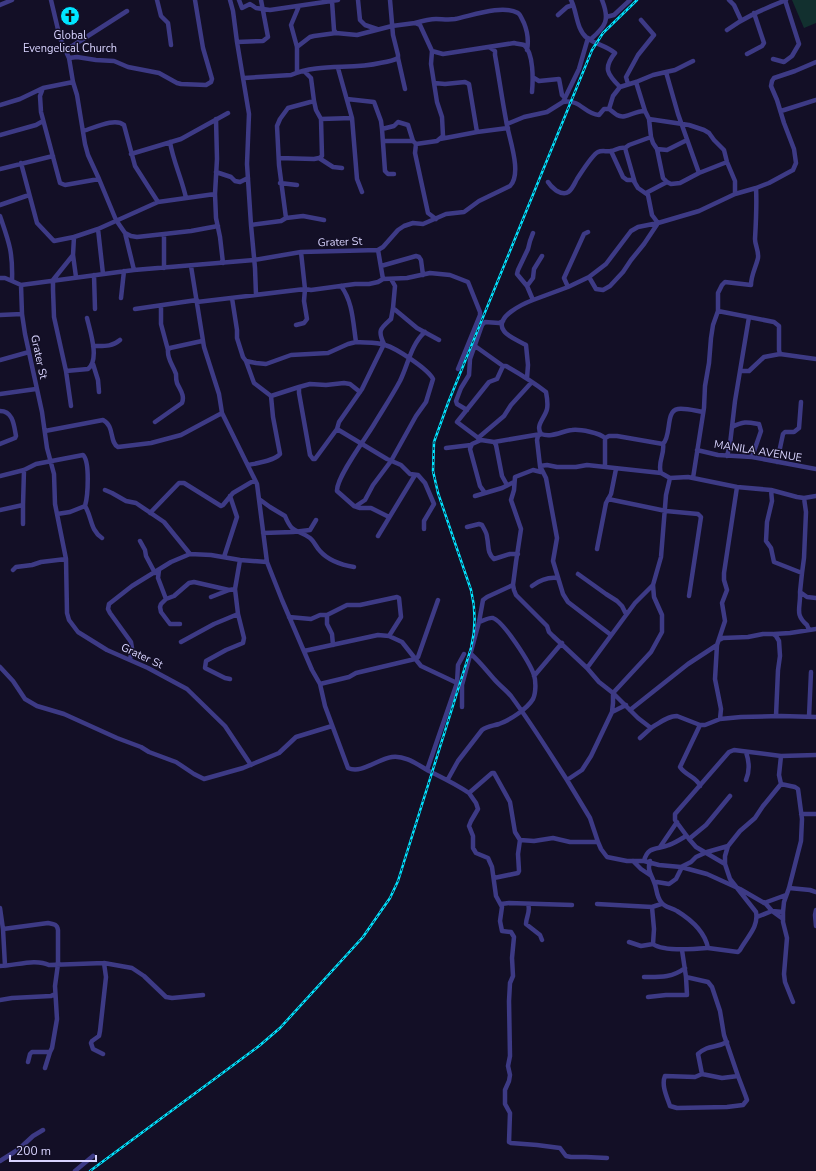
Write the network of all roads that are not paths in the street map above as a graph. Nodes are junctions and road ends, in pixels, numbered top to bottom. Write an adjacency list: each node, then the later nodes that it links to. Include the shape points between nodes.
1 (12, 0): 20 (street)
2 (51, 0): 40 (street, via 60,38)
3 (157, 0): 37 (street, via 162,16 168,23)
4 (195, 0): 44 (street, via 203,48 212,79 209,84 177,83 159,73 128,67 114,61)
5 (230, 0): 36 (street)
6 (239, 0): 18 (street, via 242,8)
7 (261, 0): 23 (street)
8 (338, 0): 17 (street)
9 (358, 0): 32 (street, via 360,20 365,25)
10 (390, 0): 31 (street)
11 (602, 0): 27 (street)
12 (630, 0): 27 (street, via 614,14)
13 (729, 0): 29 (street)
14 (786, 0): 25 (street); 46 (street, via 799,44 792,56 784,62)
15 (294, 1): 21 (street)
16 (325, 1): 17 (street); 22 (street)
17 (332, 1): 34 (street)
18 (250, 2): 23 (street, via 256,8)
19 (572, 2): 26 (street); 35 (street, via 582,30)
20 (0, 5)
21 (292, 6): 22 (street); 23 (street, via 270,10)
22 (299, 6): 39 (street, via 291,25)
23 (262, 8): 36 (street, via 268,37 263,41)
24 (127, 11): 40 (street)
25 (754, 13): 29 (street); 43 (street, via 764,42)
26 (558, 15)
27 (606, 17): 35 (street, via 604,27)
28 (641, 20): 58 (street, via 654,35 626,76)
29 (741, 20): 33 (street)
30 (415, 23): 31 (street); 41 (street, via 435,18 451,20 487,11 512,11 521,16 528,32); 42 (street, via 420,25)
31 (392, 26): 32 (street); 45 (street)
32 (377, 29): 34 (street, via 357,35)
33 (727, 30)
34 (336, 33): 39 (street, via 310,37)
35 (589, 38): 59 (street, via 615,53 607,63 612,79); 64 (street, via 579,69)
36 (237, 42): 53 (street)
37 (171, 45)
38 (489, 47): 41 (street, via 514,43 523,45); 42 (street, via 443,54); 78 (street, via 494,51)
39 (297, 48): 51 (street)
40 (66, 50): 44 (street)
41 (527, 50): 54 (street)
42 (432, 51): 57 (street)
43 (748, 54)
44 (68, 58): 55 (street)
45 (398, 58): 49 (street, via 377,64); 61 (street)
46 (773, 59)
47 (693, 61): 52 (street)
48 (816, 62): 70 (street, via 774,78 771,86)
49 (338, 68): 50 (street, via 326,67); 63 (street)
50 (304, 71): 51 (street); 66 (street, via 310,78)
51 (297, 72): 53 (street, via 291,75)
52 (666, 72): 56 (street); 77 (street)
53 (244, 78): 103 (street, via 250,114)
54 (534, 78): 62 (street); 64 (street, via 539,81 559,79)
55 (73, 82): 60 (street); 80 (street)
56 (636, 82): 58 (street); 69 (street)
57 (434, 83): 81 (street, via 469,84); 84 (street, via 442,117 443,136)
58 (628, 84): 59 (street)
59 (620, 87): 68 (street, via 613,96)
60 (43, 88): 67 (street); 76 (street, via 40,96)
61 (405, 90)
62 (532, 92)
63 (347, 99): 72 (street); 79 (street, via 374,102)
64 (564, 100): 68 (street, via 580,104 597,115); 78 (street, via 547,112 524,117)
65 (816, 100): 70 (street)
66 (314, 101): 74 (street); 94 (street, via 285,110 277,126)
67 (0, 105)
68 (609, 109): 69 (street, via 618,116)
69 (645, 111): 75 (street)
70 (781, 111): 110 (street, via 794,149 795,167)
71 (228, 113): 73 (street)
72 (352, 118): 74 (street); 111 (street, via 357,179)
73 (216, 119): 87 (street, via 181,139); 100 (street)
74 (321, 119): 95 (street, via 322,153)
75 (649, 119): 77 (street); 83 (street)
76 (43, 121): 82 (street); 93 (street)
77 (682, 124): 85 (street); 96 (street, via 709,133 724,150)
78 (507, 126): 81 (street); 121 (street, Grater St, via 514,158 514,183 464,212 446,214)
79 (382, 129): 86 (street); 88 (street, via 394,126 398,122 405,124 410,128)
80 (83, 131): 92 (street, via 113,122 121,123 124,125); 104 (street, via 88,155)
81 (478, 132): 84 (street)
82 (0, 135)
83 (651, 137): 89 (street); 90 (street)
84 (440, 139): 88 (street)
85 (687, 140): 90 (street, via 667,150); 101 (street)
86 (383, 141): 88 (street); 102 (street, via 385,171)
87 (170, 142): 92 (street); 116 (street)
88 (415, 142): 121 (street, via 428,213)
89 (625, 148): 91 (street); 108 (street)
90 (657, 149): 106 (street, via 663,178)
91 (611, 151): 105 (street, via 598,152 592,157 568,193 560,193 551,188); 108 (street, via 623,177)
92 (131, 154): 117 (street, via 134,166)
93 (53, 156): 97 (street); 104 (street, via 60,183 63,185)
94 (279, 158): 95 (street); 107 (street)
95 (319, 158): 98 (street, via 332,167)
96 (727, 162): 101 (street); 114 (street, via 735,181)
97 (21, 163): 99 (street); 115 (street)
98 (342, 168)
99 (0, 169)
100 (216, 172): 103 (street, via 231,177 235,182); 113 (street)
101 (699, 173): 106 (street, via 680,183)
102 (394, 174)
103 (248, 178): 125 (street)
104 (99, 179): 122 (street)
105 (548, 182)
106 (667, 182): 112 (street)
107 (280, 183): 109 (street); 120 (street)
108 (635, 183): 112 (street)
109 (297, 185)
110 (756, 188): 114 (street); 168 (street, via 755,239 758,253 751,285 725,282 718,293)
111 (362, 192)
112 (646, 193): 124 (street, via 653,218)
113 (215, 194): 116 (street); 126 (street)
114 (735, 194): 124 (street, via 699,211)
115 (29, 195): 118 (street); 132 (street, via 37,223 54,241)
116 (186, 198): 117 (street)
117 (158, 202): 122 (street)
118 (0, 205)
119 (0, 216): 153 (street, via 11,248)
120 (286, 218): 123 (street, via 303,216); 125 (street)
121 (436, 219): 133 (street, Grater St, via 423,224 413,223 404,226)
122 (116, 220): 127 (street); 129 (street)
123 (324, 220)
124 (658, 223): 148 (street, via 631,231 606,264); 148 (street, via 610,286 603,290 596,289)
125 (251, 225): 137 (street)
126 (218, 226): 131 (street); 138 (street)
127 (98, 229): 132 (street); 144 (street)
128 (588, 232): 157 (street, via 584,234 564,278)
129 (125, 233): 131 (street, via 137,237); 142 (street)
130 (533, 233): 156 (street, via 518,270)
131 (164, 234): 141 (street)
132 (74, 237): 135 (street)
133 (378, 250): 134 (street, Grater St); 140 (street)
134 (301, 252): 137 (street, Grater St); 158 (street)
135 (73, 255): 147 (street); 152 (street)
136 (542, 256): 156 (street)
137 (254, 260): 138 (street, Grater St); 159 (street)
138 (223, 263): 139 (street, Grater St)
139 (191, 266): 141 (street, Grater St); 163 (street)
140 (381, 266): 146 (street, via 416,256 421,260); 150 (street)
141 (164, 268): 142 (street, Grater St)
142 (134, 270): 143 (street, Grater St)
143 (124, 271): 144 (street, Grater St); 160 (street)
144 (103, 274): 145 (street, Grater St)
145 (94, 275): 147 (street, Grater St); 166 (street)
146 (423, 275): 151 (street); 192 (street, via 450,275 468,282 480,312)
147 (76, 277): 152 (street, Grater St)
148 (589, 277): 157 (street)
149 (0, 278): 153 (street)
150 (383, 279): 151 (street); 155 (street, via 378,282)
151 (391, 279): 165 (street, via 395,286)
152 (54, 280): 154 (street, Grater St); 193 (street, via 54,317)
153 (12, 281): 154 (street)
154 (21, 285): 169 (street, Grater St)
155 (341, 286): 158 (street); 179 (street, via 350,302)
156 (527, 286): 162 (street)
157 (568, 287): 162 (street)
158 (305, 289): 159 (street); 174 (street, via 307,319 304,323)
159 (256, 295): 161 (street)
160 (121, 298)
161 (232, 298): 163 (street); 189 (street, via 238,344)
162 (534, 300): 173 (street, via 508,312)
163 (197, 301): 164 (street); 178 (street)
164 (161, 306): 167 (street); 183 (street, via 161,324)
165 (393, 308): 175 (street); 180 (street, via 391,319 383,325 380,332)
166 (95, 309)
167 (135, 309)
168 (718, 311): 171 (street); 207 (street, via 711,338)
169 (22, 314): 170 (street); 184 (street, Grater St)
170 (0, 315)
171 (749, 317): 185 (street, via 774,322 779,326); 194 (street)
172 (87, 318): 181 (street)
173 (503, 321): 182 (street, via 485,322); 195 (street, via 504,331 526,345)
174 (296, 325)
175 (425, 332): 177 (street); 186 (street, via 416,343)
176 (120, 340): 181 (street, via 109,346)
177 (439, 340)
178 (202, 341): 183 (street); 208 (street, via 219,394)
179 (356, 342): 180 (street); 189 (street, via 328,353 291,355 266,364)
180 (384, 344): 186 (street); 200 (street)
181 (93, 346): 190 (street)
182 (475, 346): 191 (street); 205 (street, via 470,359 469,375 456,400 457,404)
183 (168, 350): 209 (street, via 183,402)
184 (29, 352): 188 (street); 198 (street, Grater St)
185 (780, 354): 187 (street); 194 (street, via 764,357 749,371)
186 (410, 359): 218 (street); 226 (street, via 432,376 433,383 426,402)
187 (816, 359)
188 (0, 360)
189 (246, 361): 202 (street, via 254,383)
190 (93, 364): 193 (street, via 88,369); 199 (street)
191 (503, 366): 195 (street); 205 (street, via 497,379 489,382)
192 (458, 369)
193 (66, 371): 204 (street)
194 (740, 371): 210 (street)
195 (527, 378): 196 (street)
196 (531, 383): 213 (street, via 546,392 547,409 540,424); 215 (street, via 504,416)
197 (299, 387): 200 (street, via 310,384 344,383 350,384); 202 (street); 211 (street, via 310,455 313,459)
198 (36, 389): 201 (street); 212 (street, Grater St)
199 (99, 392)
200 (360, 392): 211 (street)
201 (0, 394)
202 (271, 396): 228 (street, via 280,454 266,461)
203 (801, 402): 227 (street, via 799,428 783,434)
204 (71, 406)
205 (467, 410): 215 (street, via 458,420 458,424)
206 (0, 411): 217 (street, via 10,415 16,436)
207 (704, 412): 219 (street, via 680,409 674,411); 222 (street)
208 (222, 413): 212 (street, via 181,435 151,443 118,447 115,445 109,425 102,420); 228 (street)
209 (155, 422)
210 (732, 428): 223 (street); 224 (street, via 741,422 759,424 761,431)
211 (337, 429): 218 (street)
212 (45, 431): 225 (street, Grater St)
213 (541, 434): 214 (street, via 578,430 599,434); 216 (street); 229 (street, via 536,440)
214 (605, 438): 219 (street, via 617,436); 230 (street)
215 (479, 439): 216 (street); 220 (street)
216 (494, 442): 241 (street, via 502,476)
217 (0, 444)
218 (363, 444): 226 (street); 254 (street, via 336,486 337,491)
219 (663, 444): 234 (street)
220 (471, 445): 221 (street); 245 (street, via 480,486)
221 (446, 448)
222 (697, 450): 223 (street, MANILA AVENUE); 238 (street)
223 (727, 456): 224 (street, MANILA AVENUE)
224 (752, 457): 227 (street, MANILA AVENUE)
225 (51, 461): 233 (street); 253 (street, via 85,456); 258 (street, Grater St)
226 (391, 461): 235 (street); 254 (street, via 365,500)
227 (777, 462): 232 (street, MANILA AVENUE)
228 (248, 465): 239 (street)
229 (540, 466): 230 (street); 240 (street, via 541,472 531,470 515,477); 281 (street, via 546,478 556,538 553,561)
230 (605, 466): 231 (street)
231 (616, 469): 234 (street); 251 (street)
232 (816, 469)
233 (24, 470): 236 (street); 252 (street)
234 (661, 473): 237 (street)
235 (414, 475): 259 (street); 263 (street, via 418,475 425,483 434,501 434,506 424,521)
236 (0, 476)
237 (670, 478): 238 (street); 256 (street)
238 (693, 478): 242 (street)
239 (255, 480): 246 (street); 250 (street)
240 (514, 482): 241 (street); 271 (street, via 511,500 522,529)
241 (507, 485): 245 (street)
242 (736, 487): 244 (street); 304 (street, via 724,572 727,590 722,603 725,621)
243 (105, 490): 257 (street, via 126,501 136,503)
244 (771, 490): 249 (street); 279 (street, via 767,543 775,563)
245 (485, 493): 247 (street)
246 (230, 496): 257 (street, via 223,505 218,505 182,482); 272 (street, via 237,517)
247 (475, 496)
248 (816, 496): 249 (street)
249 (804, 498): 279 (street, via 806,512)
250 (259, 499): 264 (street); 265 (street, via 286,516)
251 (608, 499): 256 (street); 269 (street)
252 (23, 505): 255 (street); 261 (street)
253 (85, 506): 258 (street); 267 (street, via 95,533)
254 (356, 506): 259 (street, via 371,508)
255 (0, 510)
256 (666, 511): 283 (street, via 661,557); 288 (street, via 682,511 701,517)
257 (150, 513): 270 (street, via 164,522)
258 (57, 514): 273 (street, Grater St)
259 (389, 518): 266 (street)
260 (316, 520): 265 (street, via 310,530)
261 (23, 524)
262 (467, 527): 271 (street, via 482,525 492,558)
263 (424, 529)
264 (263, 532): 265 (street); 275 (street)
265 (296, 532): 276 (street, via 311,539 326,556 338,563)
266 (378, 536)
267 (102, 538)
268 (140, 541): 278 (street)
269 (597, 549)
270 (190, 554): 272 (street); 278 (street, via 178,558)
271 (518, 554): 282 (street)
272 (224, 557): 274 (street)
273 (66, 559): 277 (street, via 20,566); 313 (street, Grater St, via 69,620 78,632 107,650)
274 (240, 560): 275 (street); 286 (street)
275 (267, 562): 295 (street)
276 (354, 567)
277 (14, 570)
278 (157, 572): 291 (street); 313 (street, via 132,586 109,604 110,613 131,642)
279 (802, 573): 287 (street)
280 (578, 574): 294 (street, via 617,601)
281 (557, 578): 284 (street, via 550,577); 302 (street, via 568,602)
282 (513, 585): 297 (street, via 483,600); 306 (street, via 516,596)
283 (653, 585): 294 (street); 321 (street, via 654,597 662,615 662,632 651,652)
284 (532, 586)
285 (229, 590): 286 (street); 289 (street); 291 (street, via 194,582)
286 (235, 590): 293 (street)
287 (800, 592): 290 (street, via 807,597); 300 (street, via 799,616 808,625)
288 (689, 596)
289 (211, 598)
290 (816, 598)
291 (166, 599): 298 (street, via 161,604 161,612 170,624)
292 (438, 600): 312 (street, via 418,657)
293 (238, 614): 305 (street); 318 (street, via 243,643 206,661 205,664 206,669)
294 (626, 614): 302 (street)
295 (289, 616): 296 (street, via 310,619 320,615); 309 (street)
296 (327, 616): 303 (street, via 347,605 360,605 397,597 401,617); 307 (street)
297 (479, 622): 311 (street); 317 (street, via 496,619 510,634)
298 (180, 624)
299 (816, 629): 300 (street)
300 (809, 630): 301 (street)
301 (773, 634): 304 (street); 327 (street, via 779,641 780,651)
302 (611, 635): 315 (street)
303 (389, 636): 307 (street, via 378,635); 312 (street, via 402,642)
304 (720, 640): 308 (street)
305 (181, 642)
306 (562, 643): 315 (street); 317 (street)
307 (333, 645): 309 (street)
308 (717, 645): 324 (street, via 688,664); 330 (street, via 715,679 721,709)
309 (304, 652): 320 (street)
310 (464, 654): 319 (street, via 458,665)
311 (471, 654): 323 (street, via 462,685); 325 (street, via 510,696)
312 (415, 659): 319 (street, via 421,666); 320 (street)
313 (130, 660): 338 (street, Grater St, via 187,689 225,726)
314 (0, 667): 338 (street, via 25,699 37,706 64,714 176,762 204,779)
315 (587, 668): 321 (street, via 594,678)
316 (811, 672): 328 (street)
317 (534, 676): 325 (street, via 534,696)
318 (230, 679)
319 (457, 683): 339 (street)
320 (320, 684): 332 (street)
321 (613, 693): 322 (street); 326 (street)
322 (626, 705): 324 (street); 326 (street)
323 (462, 707)
324 (630, 710): 333 (street)
325 (520, 711): 340 (street, via 500,724 485,727 458,761); 341 (street, via 532,724)
326 (612, 712): 341 (street, via 586,764)
327 (776, 716): 328 (street); 330 (street)
328 (809, 717): 329 (street)
329 (816, 717)
330 (720, 719): 331 (street)
331 (700, 725): 333 (street, via 674,716); 344 (street, via 680,767 698,781)
332 (332, 726): 338 (street, via 296,736 279,753); 339 (street, via 348,768 360,769 392,757 405,759)
333 (652, 728): 334 (street)
334 (640, 738)
335 (746, 752): 337 (street); 342 (street); 344 (street, via 730,752)
336 (816, 755): 337 (street)
337 (781, 756): 343 (street)
338 (251, 765)
339 (427, 770): 340 (street)
340 (448, 779): 345 (street)
341 (567, 780): 352 (street, via 590,818)
342 (746, 780)
343 (781, 784): 348 (street, via 798,789); 353 (street, via 755,818)
344 (700, 786): 349 (street, via 675,814)
345 (469, 793): 351 (street, via 492,773 495,774 510,802 515,832); 362 (street, via 478,809 469,826 473,836 473,848 476,853 488,858)
346 (730, 796): 350 (street, via 706,826)
347 (816, 813): 348 (street)
348 (801, 814): 365 (street, via 801,841)
349 (677, 822): 350 (street); 354 (street)
350 (688, 838): 354 (street); 355 (street, via 696,847)
351 (520, 840): 352 (street, via 553,838 570,842); 362 (street, via 518,873)
352 (598, 842): 357 (street, via 607,857)
353 (728, 846): 355 (street); 359 (street)
354 (660, 847): 356 (street, via 646,854)
355 (707, 852): 359 (street); 360 (street)
356 (644, 860): 357 (street); 358 (street)
357 (633, 861): 361 (street)
358 (650, 861): 360 (street, via 660,865); 361 (street, via 648,867)
359 (725, 864): 364 (street)
360 (681, 867): 363 (street, via 676,879 669,884); 364 (street, via 707,874)
361 (651, 876): 363 (street)
362 (494, 878): 369 (street, via 496,896)
363 (655, 883): 372 (street)
364 (736, 887): 368 (street); 380 (street, via 756,912)
365 (789, 888): 366 (street); 367 (street)
366 (816, 892)
367 (786, 895): 368 (street); 378 (street)
368 (764, 903): 377 (street)
369 (501, 904): 370 (street); 410 (street, via 502,931 511,932 514,937 513,976 509,1001 510,1075 504,1099 510,1112 509,1142 560,1148 566,1156 571,1157)
370 (528, 904): 373 (street); 384 (street, via 530,908 526,924 540,935)
371 (596, 904): 374 (street)
372 (661, 904): 374 (street); 387 (street, via 676,910 688,919 702,933)
373 (572, 905)
374 (652, 907): 386 (street)
375 (0, 908): 379 (street)
376 (816, 910): 382 (street)
377 (772, 911): 378 (street); 380 (street); 381 (street)
378 (783, 912): 381 (street)
379 (0, 913): 383 (street)
380 (757, 917): 387 (street, via 755,927 738,952)
381 (783, 919): 400 (street, via 787,938 784,974)
382 (816, 926)
383 (3, 929): 390 (street, via 54,924 58,930); 391 (street)
384 (542, 940)
385 (629, 942): 386 (street, via 640,946)
386 (653, 944): 388 (street, via 660,948)
387 (708, 948): 388 (street)
388 (682, 950): 392 (street)
389 (104, 963): 390 (street); 397 (street, via 138,971 166,997); 403 (street, via 106,977 100,1031 99,1036 91,1043 93,1049)
390 (58, 964): 391 (street, via 35,962); 396 (street)
391 (2, 966)
392 (685, 968): 393 (street); 394 (street)
393 (679, 973): 394 (street); 395 (street, via 665,977)
394 (686, 975): 398 (street, via 687,996 666,995); 401 (street, via 708,982 712,987)
395 (644, 977)
396 (55, 994): 399 (street); 402 (street, via 57,1019)
397 (203, 995)
398 (648, 998)
399 (0, 1000)
400 (793, 1002)
401 (726, 1042): 406 (street, via 720,1046 708,1047 698,1054); 407 (street)
402 (50, 1052): 404 (street, via 32,1052); 405 (street)
403 (103, 1054)
404 (28, 1062)
405 (45, 1068)
406 (702, 1074): 407 (street, via 719,1078); 407 (street, via 695,1077 665,1076 670,1106 677,1108 743,1105 747,1100)
407 (738, 1076)
408 (43, 1130): 411 (street)
409 (93, 1156): 412 (street)
410 (607, 1158)
411 (0, 1161)
412 (75, 1171)

